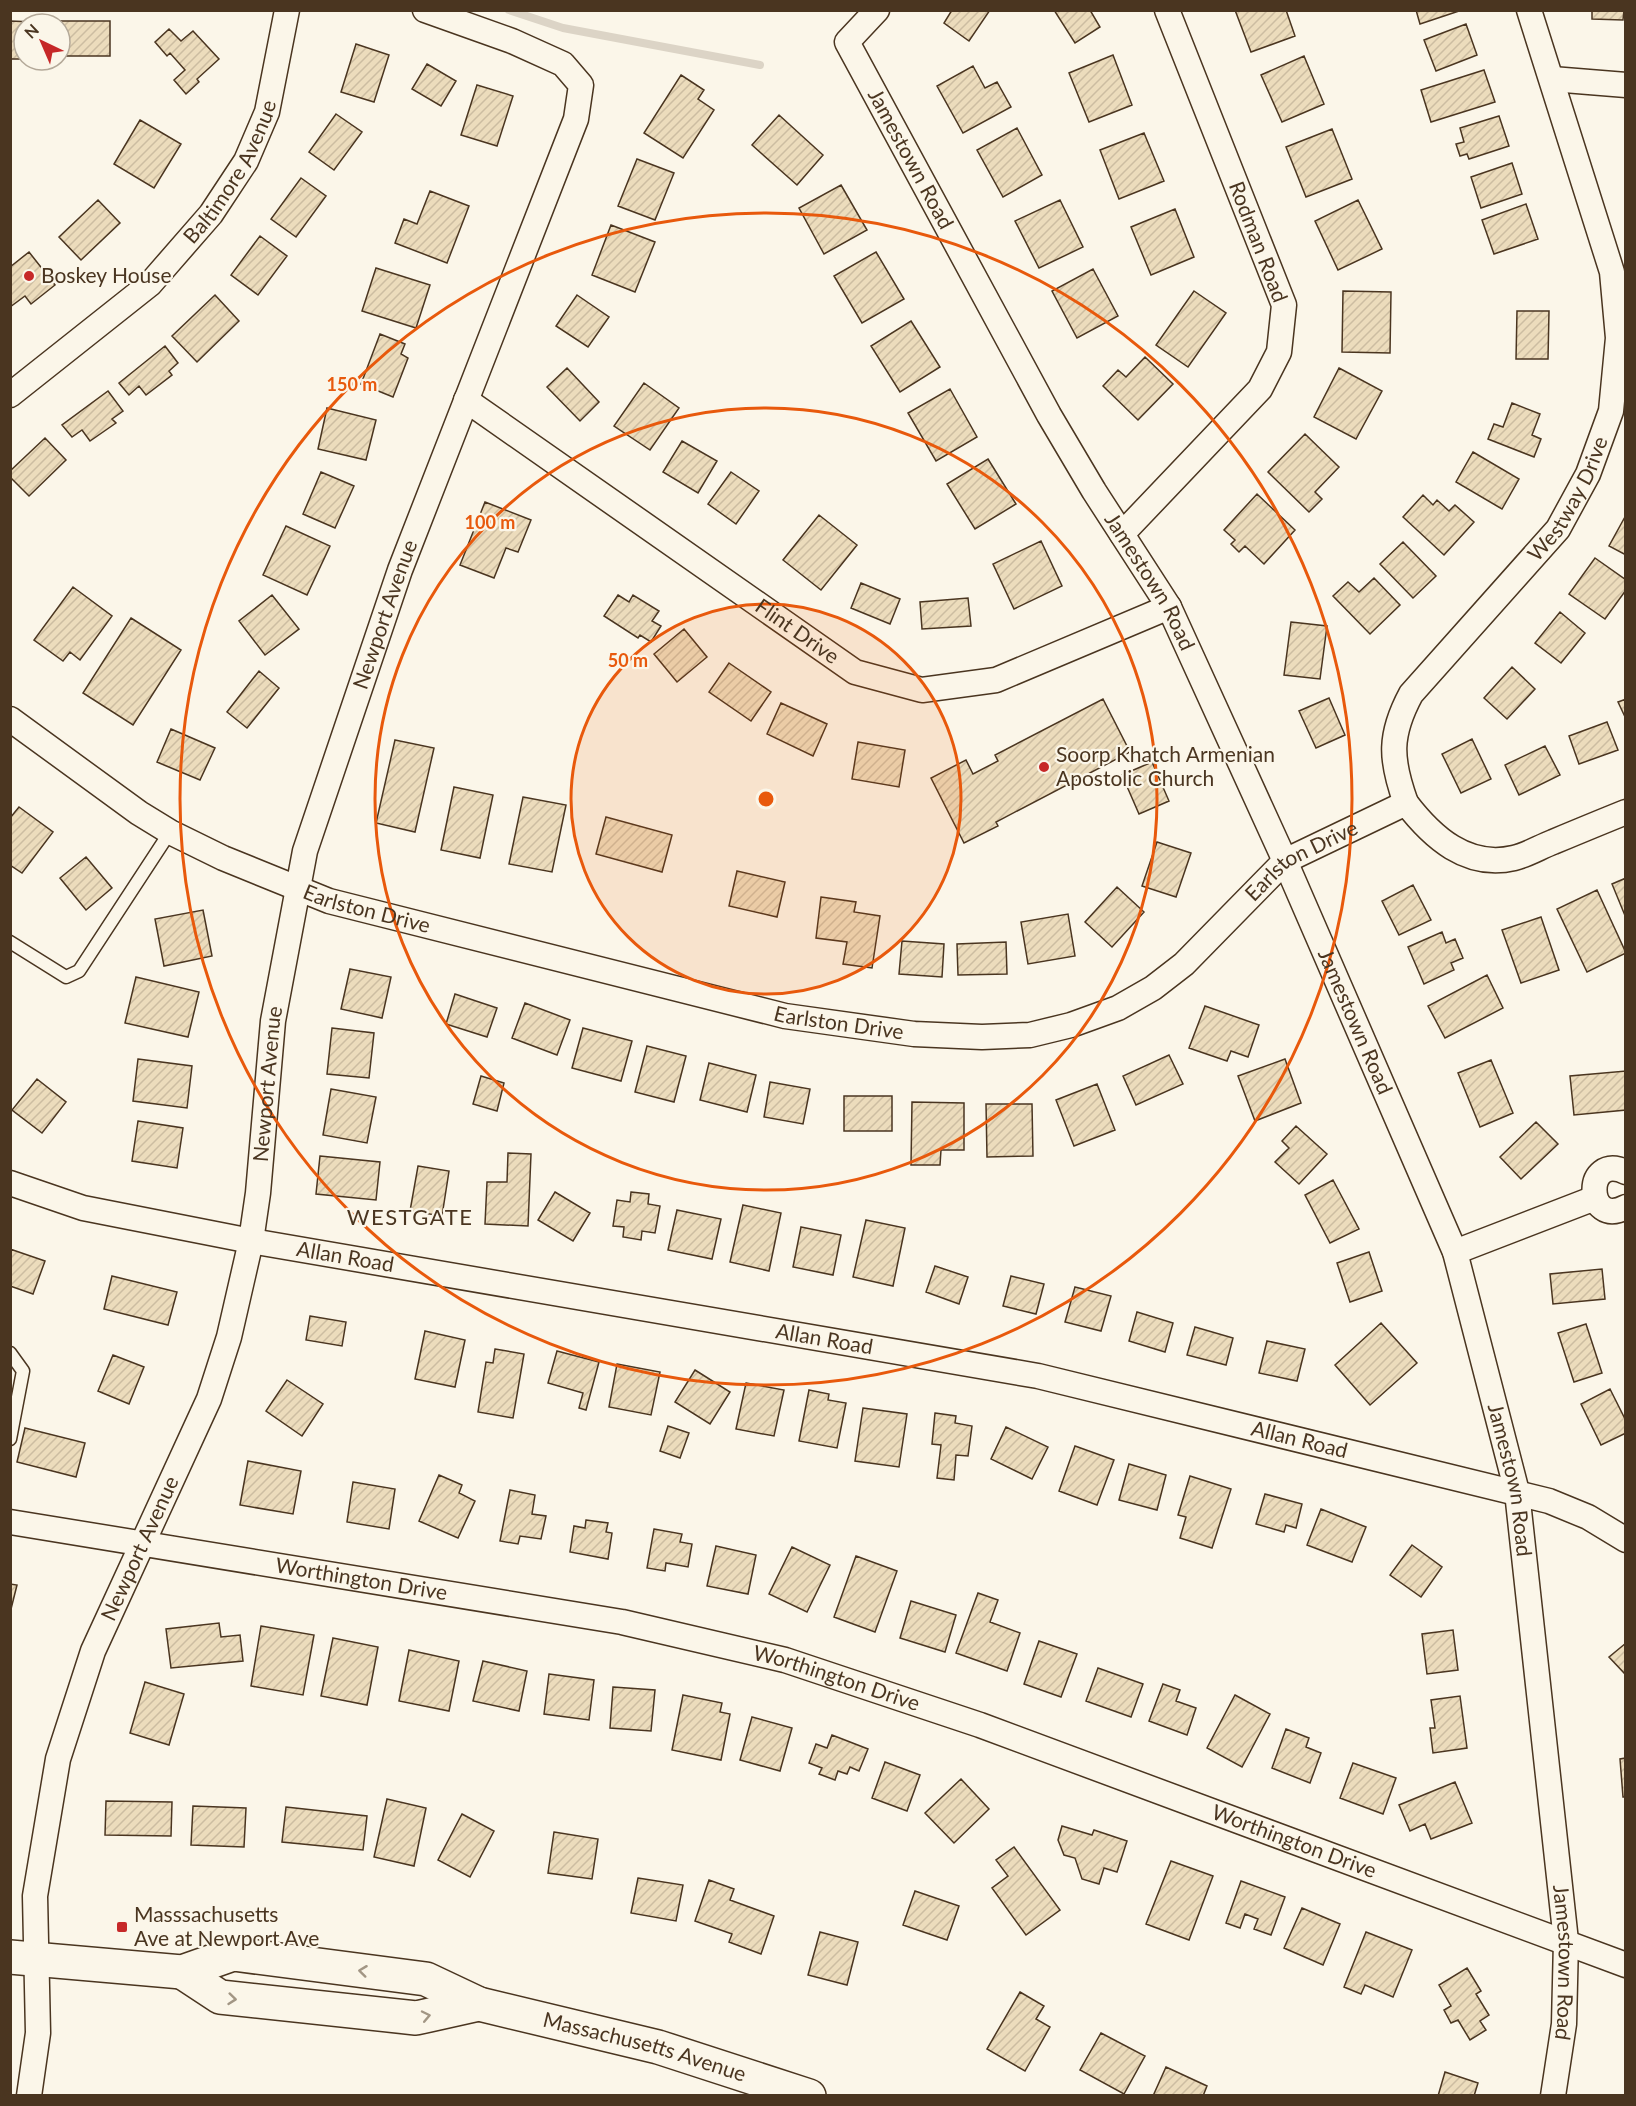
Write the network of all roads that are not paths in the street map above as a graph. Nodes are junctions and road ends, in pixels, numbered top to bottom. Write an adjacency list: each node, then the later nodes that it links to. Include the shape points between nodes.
1 (287, 10): 8 (street, Baltimore Avenue, via 267,112 246,161 211,214 150,284)
2 (425, 10): 9 (street, Newport Avenue, via 563,64 581,86 576,119)
3 (877, 10): 10 (street, Jamestown Road, via 847,42 1049,415)
4 (1167, 10): 10 (street, Rodman Road, via 1284,305 1279,352 1260,388)
5 (1529, 10): 6 (street, Westway Drive)
6 (1552, 80): 7 (street); 13 (street, Westway Drive, via 1612,272 1618,338 1611,411 1588,474 1558,529 1411,694 1398,717 1392,745 1396,776)
7 (1626, 85)
8 (10, 395)
9 (466, 400): 11 (street, Flint Drive, via 855,672 922,690 996,680); 17 (street, Newport Avenue, via 400,570 305,851)
10 (1122, 534): 11 (street, Jamestown Road)
11 (1169, 607): 16 (street, Jamestown Road)
12 (10, 719): 15 (street, Earlston Drive)
13 (1406, 803): 14 (street, via 1446,845 1490,861 1515,858); 16 (street, Earlston Drive)
14 (1626, 812)
15 (170, 832): 17 (street, Earlston Drive); 18 (lane, via 79,971 66,977)
16 (1286, 861): 17 (street, Earlston Drive, via 1184,964 1153,988 1071,1026 1030,1035 981,1037 914,1034 785,1016 329,902); 24 (street, Jamestown Road)
17 (297, 889): 23 (street, Newport Avenue, via 273,1021)
18 (10, 942)
19 (1626, 1172): 21 (street, via 1602,1172 1594,1184)
20 (10, 1183): 23 (street, Allan Road, via 83,1208)
21 (1595, 1198): 22 (street, via 1610,1210); 24 (street)
22 (1626, 1207)
23 (251, 1241): 27 (street, Allan Road, via 1038,1376); 30 (street, Newport Avenue, via 229,1337 209,1399)
24 (1455, 1252): 27 (street, Jamestown Road)
25 (10, 1353): 26 (lane, via 23,1371)
26 (10, 1439)
27 (1518, 1492): 29 (street, Allan Road, via 1588,1517); 31 (street, Jamestown Road)
28 (10, 1522): 30 (street, Worthington Drive)
29 (1626, 1540)
30 (144, 1544): 31 (street, Worthington Drive, via 622,1622 785,1660 980,1725); 32 (street, Newport Avenue, via 93,1651 58,1759)
31 (1566, 1941): 33 (street, Worthington Drive); 38 (street, Jamestown Road, via 1564,2024)
32 (23, 1958): 34 (main road, Massachusetts Avenue); 36 (street, Newport Avenue, via 38,2033)
33 (1626, 1965)
34 (182, 1972): 35 (main road, Massachusetts Avenue, one-way to 35, via 220,1997 416,2018); 35 (main road, Massachusetts Avenue, one-way to 34, via 426,1979 233,1954)
35 (479, 2004): 37 (main road, Massachusetts Avenue, via 658,2046)
36 (29, 2096)
37 (809, 2096)
38 (1553, 2096)

